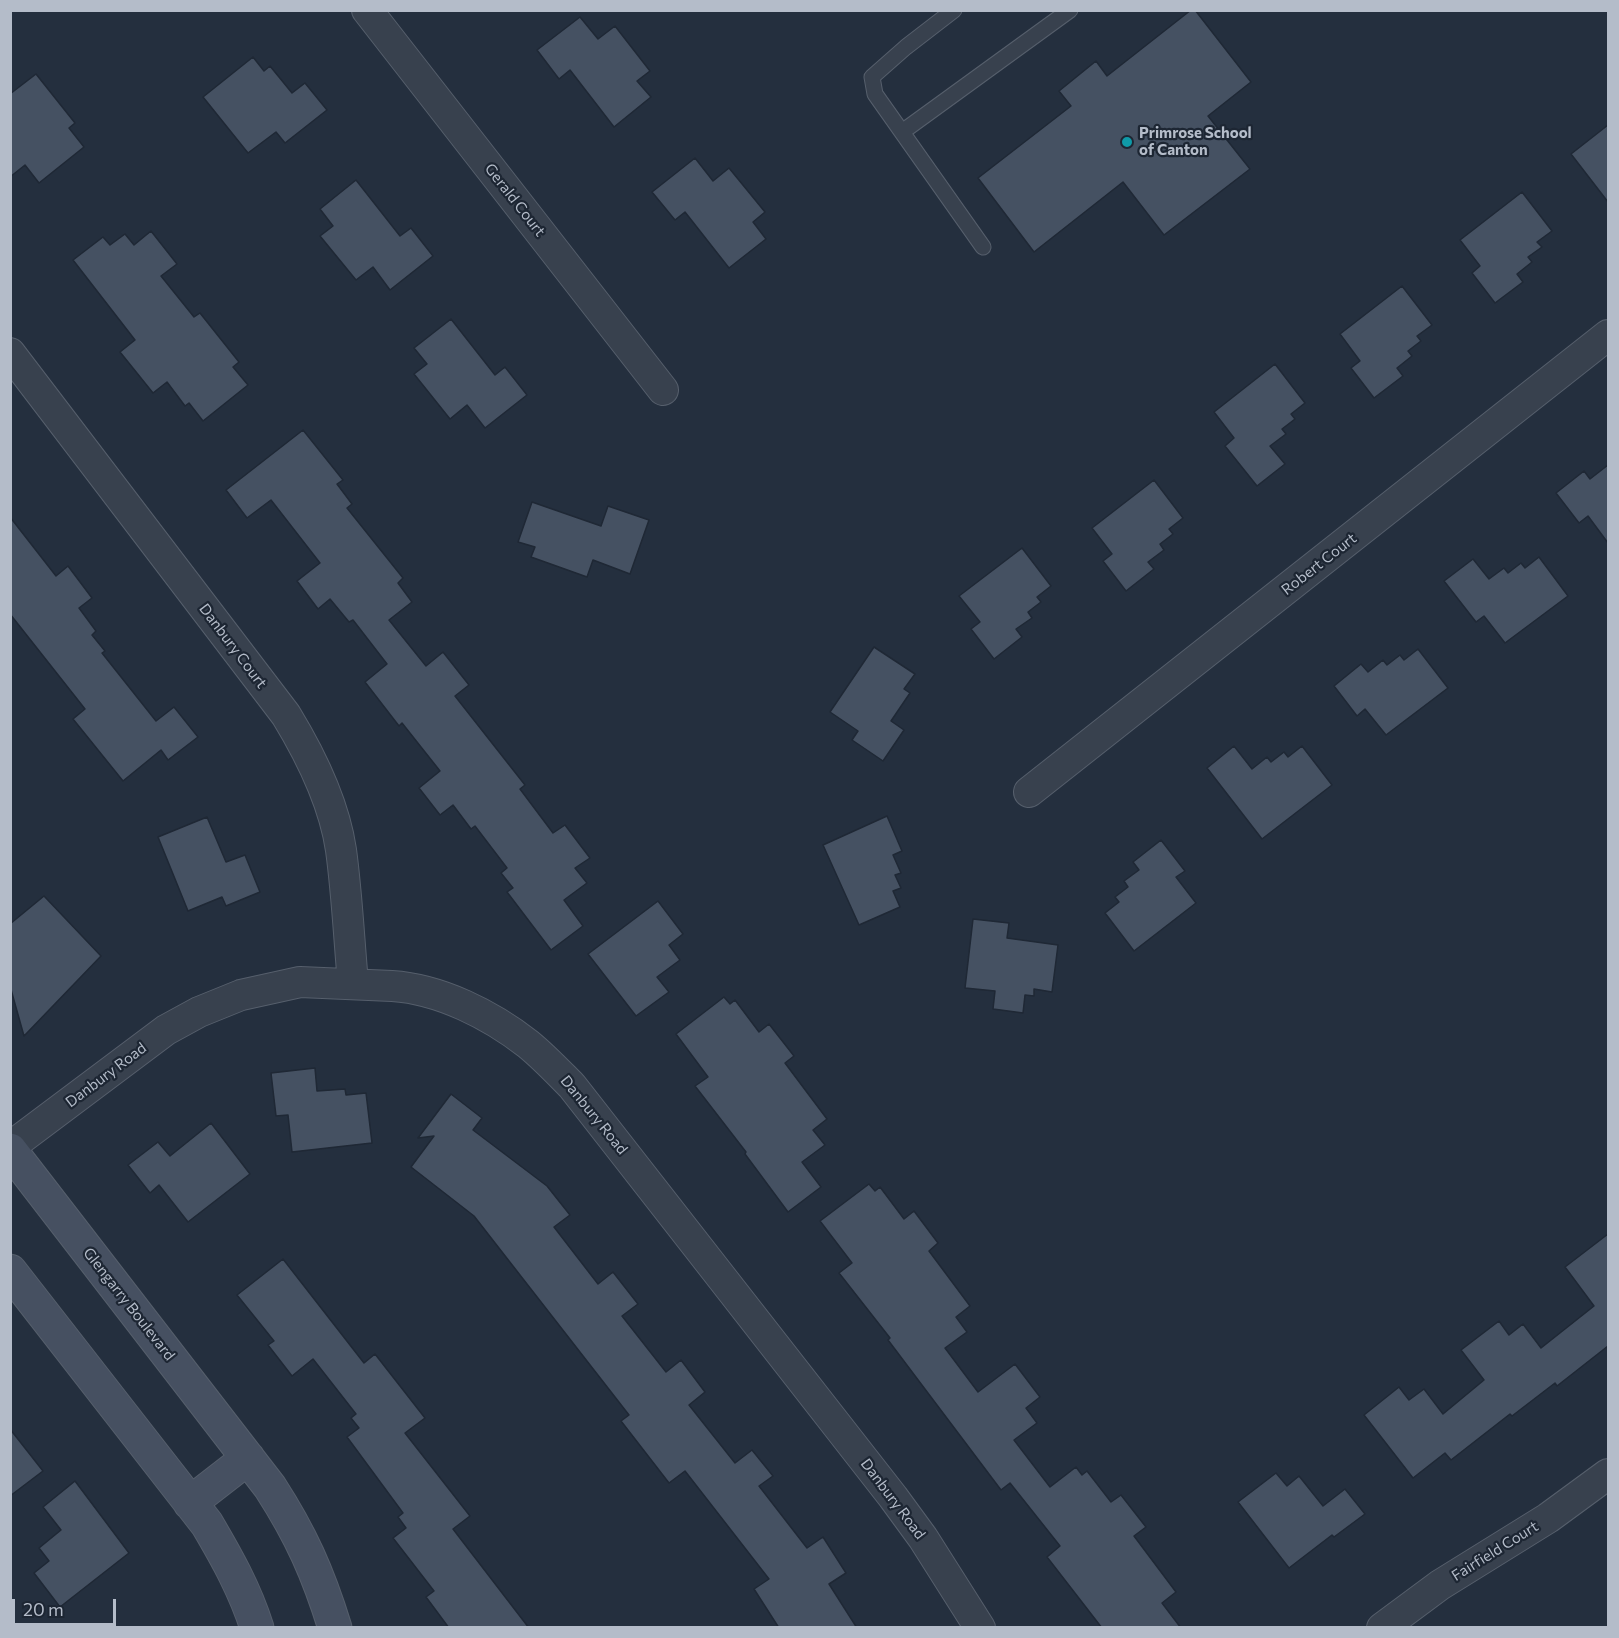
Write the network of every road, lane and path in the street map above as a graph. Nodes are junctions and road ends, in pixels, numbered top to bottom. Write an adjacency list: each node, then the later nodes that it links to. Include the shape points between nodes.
1 (368, 10): 8 (street, Gerald Court)
2 (954, 10): 4 (lane, via 872,77 875,94)
3 (1070, 10): 4 (lane)
4 (902, 132): 5 (lane)
5 (982, 247)
6 (1608, 335): 9 (street, Robert Court)
7 (10, 353): 10 (street, Danbury Court, via 286,714 305,746 329,801 341,849)
8 (663, 390)
9 (1029, 792)
10 (353, 984): 11 (street, Danbury Road, via 300,982 241,995 199,1012 166,1030); 18 (street, Danbury Road, via 405,987 470,1009 528,1044 572,1086 893,1497)
11 (10, 1149): 13 (street, Glengarry Boulevard)
12 (10, 1271): 15 (street)
13 (248, 1458): 15 (street); 17 (street, Glengarry Boulevard, via 292,1521 310,1556)
14 (1608, 1474): 19 (street, Fairfield Court)
15 (190, 1503): 16 (street, via 233,1568)
16 (257, 1628)
17 (335, 1628)
18 (980, 1628)
19 (1382, 1628)

